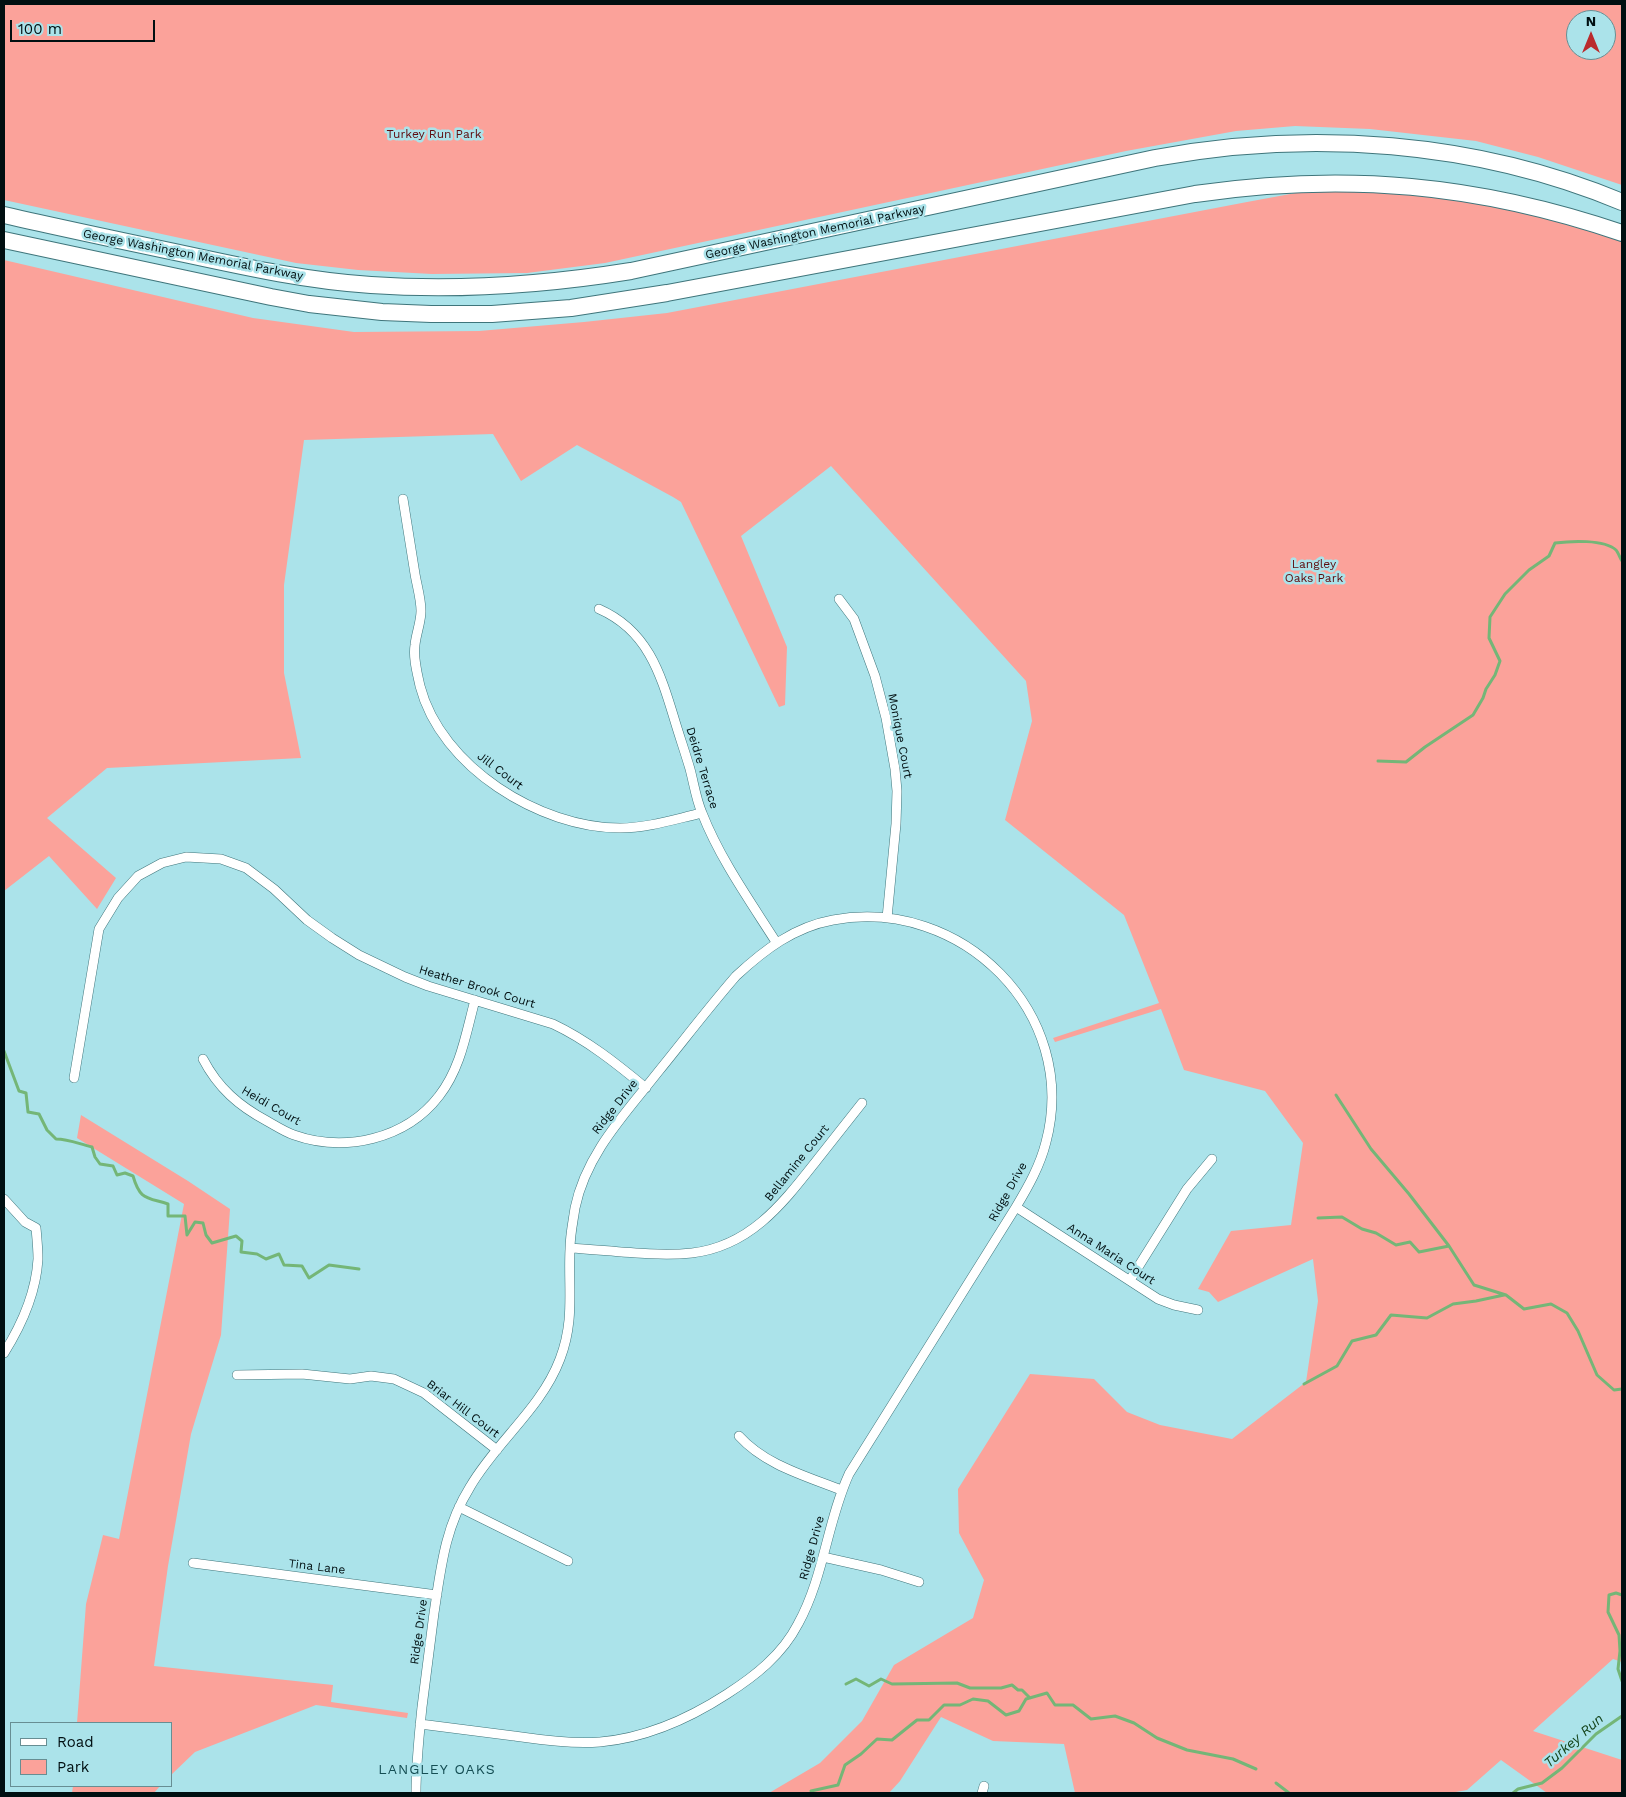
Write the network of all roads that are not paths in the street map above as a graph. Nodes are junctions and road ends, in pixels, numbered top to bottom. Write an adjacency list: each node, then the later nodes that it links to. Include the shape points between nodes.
1 (1622, 202): 2 (highway, George Washington Memorial Parkway, via 1544,175 1400,147 1302,142 1250,145 1155,158 631,271 511,286 430,288 369,285 275,273)
2 (4, 216)
3 (1622, 233): 4 (highway, George Washington Memorial Parkway, via 1533,206 1452,190 1366,183 1283,184 1195,194 667,293 571,308 492,314 382,312 309,304)
4 (4, 240)
5 (403, 499): 8 (street, Jill Court, via 421,612 414,656 421,688 427,706 444,735 463,758 516,799 553,817 576,823 599,827 640,827)
6 (839, 599): 9 (street, Monique Court, via 854,619 875,676 896,769 896,824)
7 (599, 609): 8 (street, Deidre Terrace, via 630,628 649,652 663,682)
8 (702, 813): 10 (street, Deidre Terrace, via 732,872)
9 (887, 918): 10 (street, Ridge Drive, via 831,920); 18 (street, Ridge Drive, via 935,929 980,955 1015,990 1037,1028 1050,1076 1050,1123 1039,1162)
10 (776, 942): 14 (street, Ridge Drive, via 736,976)
11 (475, 1000): 12 (street, Heidi Court, via 456,1067 439,1096 405,1125 363,1141 333,1143 293,1134 231,1097 210,1073); 13 (street, Heather Brook Court, via 405,978 359,955 307,920 255,873 232,862 180,857 145,871 125,888 99,929); 14 (street, Heather Brook Court, via 565,1030)
12 (203, 1059)
13 (74, 1078)
14 (646, 1088): 19 (street, Ridge Drive, via 602,1143 591,1163 576,1205)
15 (862, 1103): 19 (street, Bellamine Court, via 778,1208 729,1242 690,1253)
16 (1212, 1159): 20 (street, via 1187,1190)
17 (4, 1199): 22 (street, via 25,1222 36,1228 38,1259 30,1299)
18 (1016, 1207): 20 (street, Anna Maria Court); 26 (street, Ridge Drive, via 878,1425)
19 (570, 1248): 25 (street, Ridge Drive, via 570,1320 560,1360 538,1400)
20 (1130, 1280): 21 (street, Anna Maria Court, via 1158,1298)
21 (1198, 1310)
22 (4, 1354)
23 (237, 1375): 25 (street, Briar Hill Court, via 302,1374 394,1379 424,1393)
24 (739, 1436): 26 (street, via 763,1457)
25 (497, 1450): 27 (street, Ridge Drive)
26 (841, 1490): 28 (street, Ridge Drive)
27 (459, 1507): 29 (street); 32 (street, Ridge Drive, via 445,1543)
28 (823, 1557): 31 (street); 33 (street, Ridge Drive, via 800,1620 786,1644 770,1662 720,1698 667,1725 624,1738 582,1743)
29 (568, 1561)
30 (193, 1564): 32 (street, Tina Lane)
31 (919, 1582)
32 (437, 1595): 33 (street, Ridge Drive)
33 (420, 1724): 34 (street, Ridge Drive)
34 (416, 1793)

